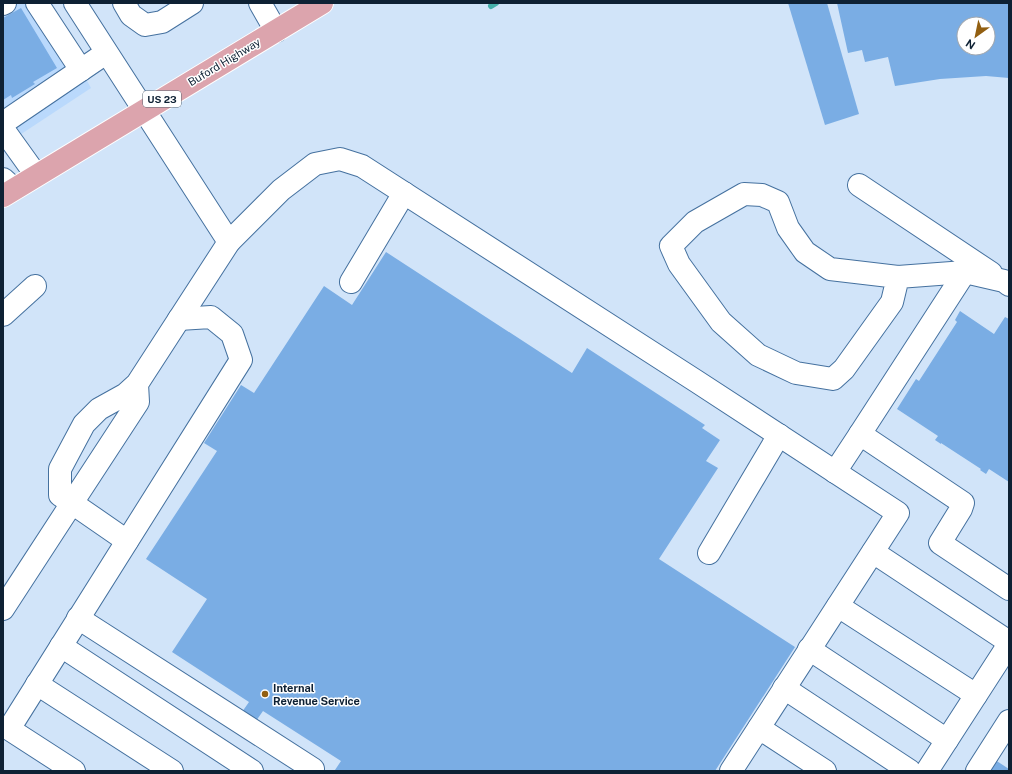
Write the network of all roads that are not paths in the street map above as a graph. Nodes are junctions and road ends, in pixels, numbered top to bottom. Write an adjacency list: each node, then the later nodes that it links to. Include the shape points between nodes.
1 (37, 3): 9 (street)
2 (75, 3): 8 (street)
3 (124, 3): 4 (street, via 131,15 144,25 162,22)
4 (192, 3)
5 (260, 3): 7 (street)
6 (322, 3): 7 (main road, Buford Highway / US 23)
7 (276, 31): 10 (main road, Buford Highway / US 23)
8 (106, 53): 9 (street); 10 (street)
9 (81, 70): 11 (street)
10 (144, 110): 13 (main road, Buford Highway / US 23); 17 (street)
11 (3, 123)
12 (3, 129): 13 (street)
13 (36, 175): 15 (main road, Buford Highway / US 23)
14 (859, 185): 21 (street)
15 (7, 188)
16 (404, 193): 17 (street, via 362,166 340,159 314,164 281,190); 20 (street); 27 (street)
17 (229, 242): 24 (street)
18 (965, 272): 19 (street); 21 (street); 26 (street)
19 (898, 277): 19 (street, via 830,269 805,252 788,228 778,202 762,195 744,194 695,222 671,246 679,264 721,322 758,355 796,372 833,379 844,369 892,302)
20 (351, 282)
21 (1006, 283)
22 (35, 286): 23 (street)
23 (3, 315)
24 (179, 318): 25 (street); 30 (street, via 211,318 232,334 241,360)
25 (137, 384): 29 (street, via 138,402); 29 (street, via 126,394 99,409 84,424 69,450 60,469 60,495)
26 (860, 434): 28 (street); 33 (street, via 963,503 940,543)
27 (779, 435): 28 (street); 32 (street)
28 (835, 472): 31 (street, via 898,513)
29 (72, 503): 30 (street); 35 (street)
30 (127, 541): 36 (street)
31 (873, 552): 34 (street); 37 (street)
32 (710, 553)
33 (1009, 589)
34 (838, 606): 39 (street); 42 (street)
35 (3, 609)
36 (78, 618): 38 (street); 51 (street, via 313,769)
37 (1009, 643): 42 (street)
38 (61, 646): 40 (street); 50 (street)
39 (809, 649): 41 (street); 46 (street)
40 (36, 684): 43 (street); 49 (street)
41 (784, 688): 45 (street); 53 (street)
42 (976, 695): 46 (street)
43 (10, 709): 48 (street, via 9,729)
44 (1009, 721): 55 (street)
45 (759, 728): 47 (street); 52 (street)
46 (947, 740): 54 (street)
47 (733, 770)
48 (74, 771)
49 (172, 771)
50 (252, 771)
51 (312, 771)
52 (826, 771)
53 (910, 771)
54 (927, 771)
55 (977, 771)

